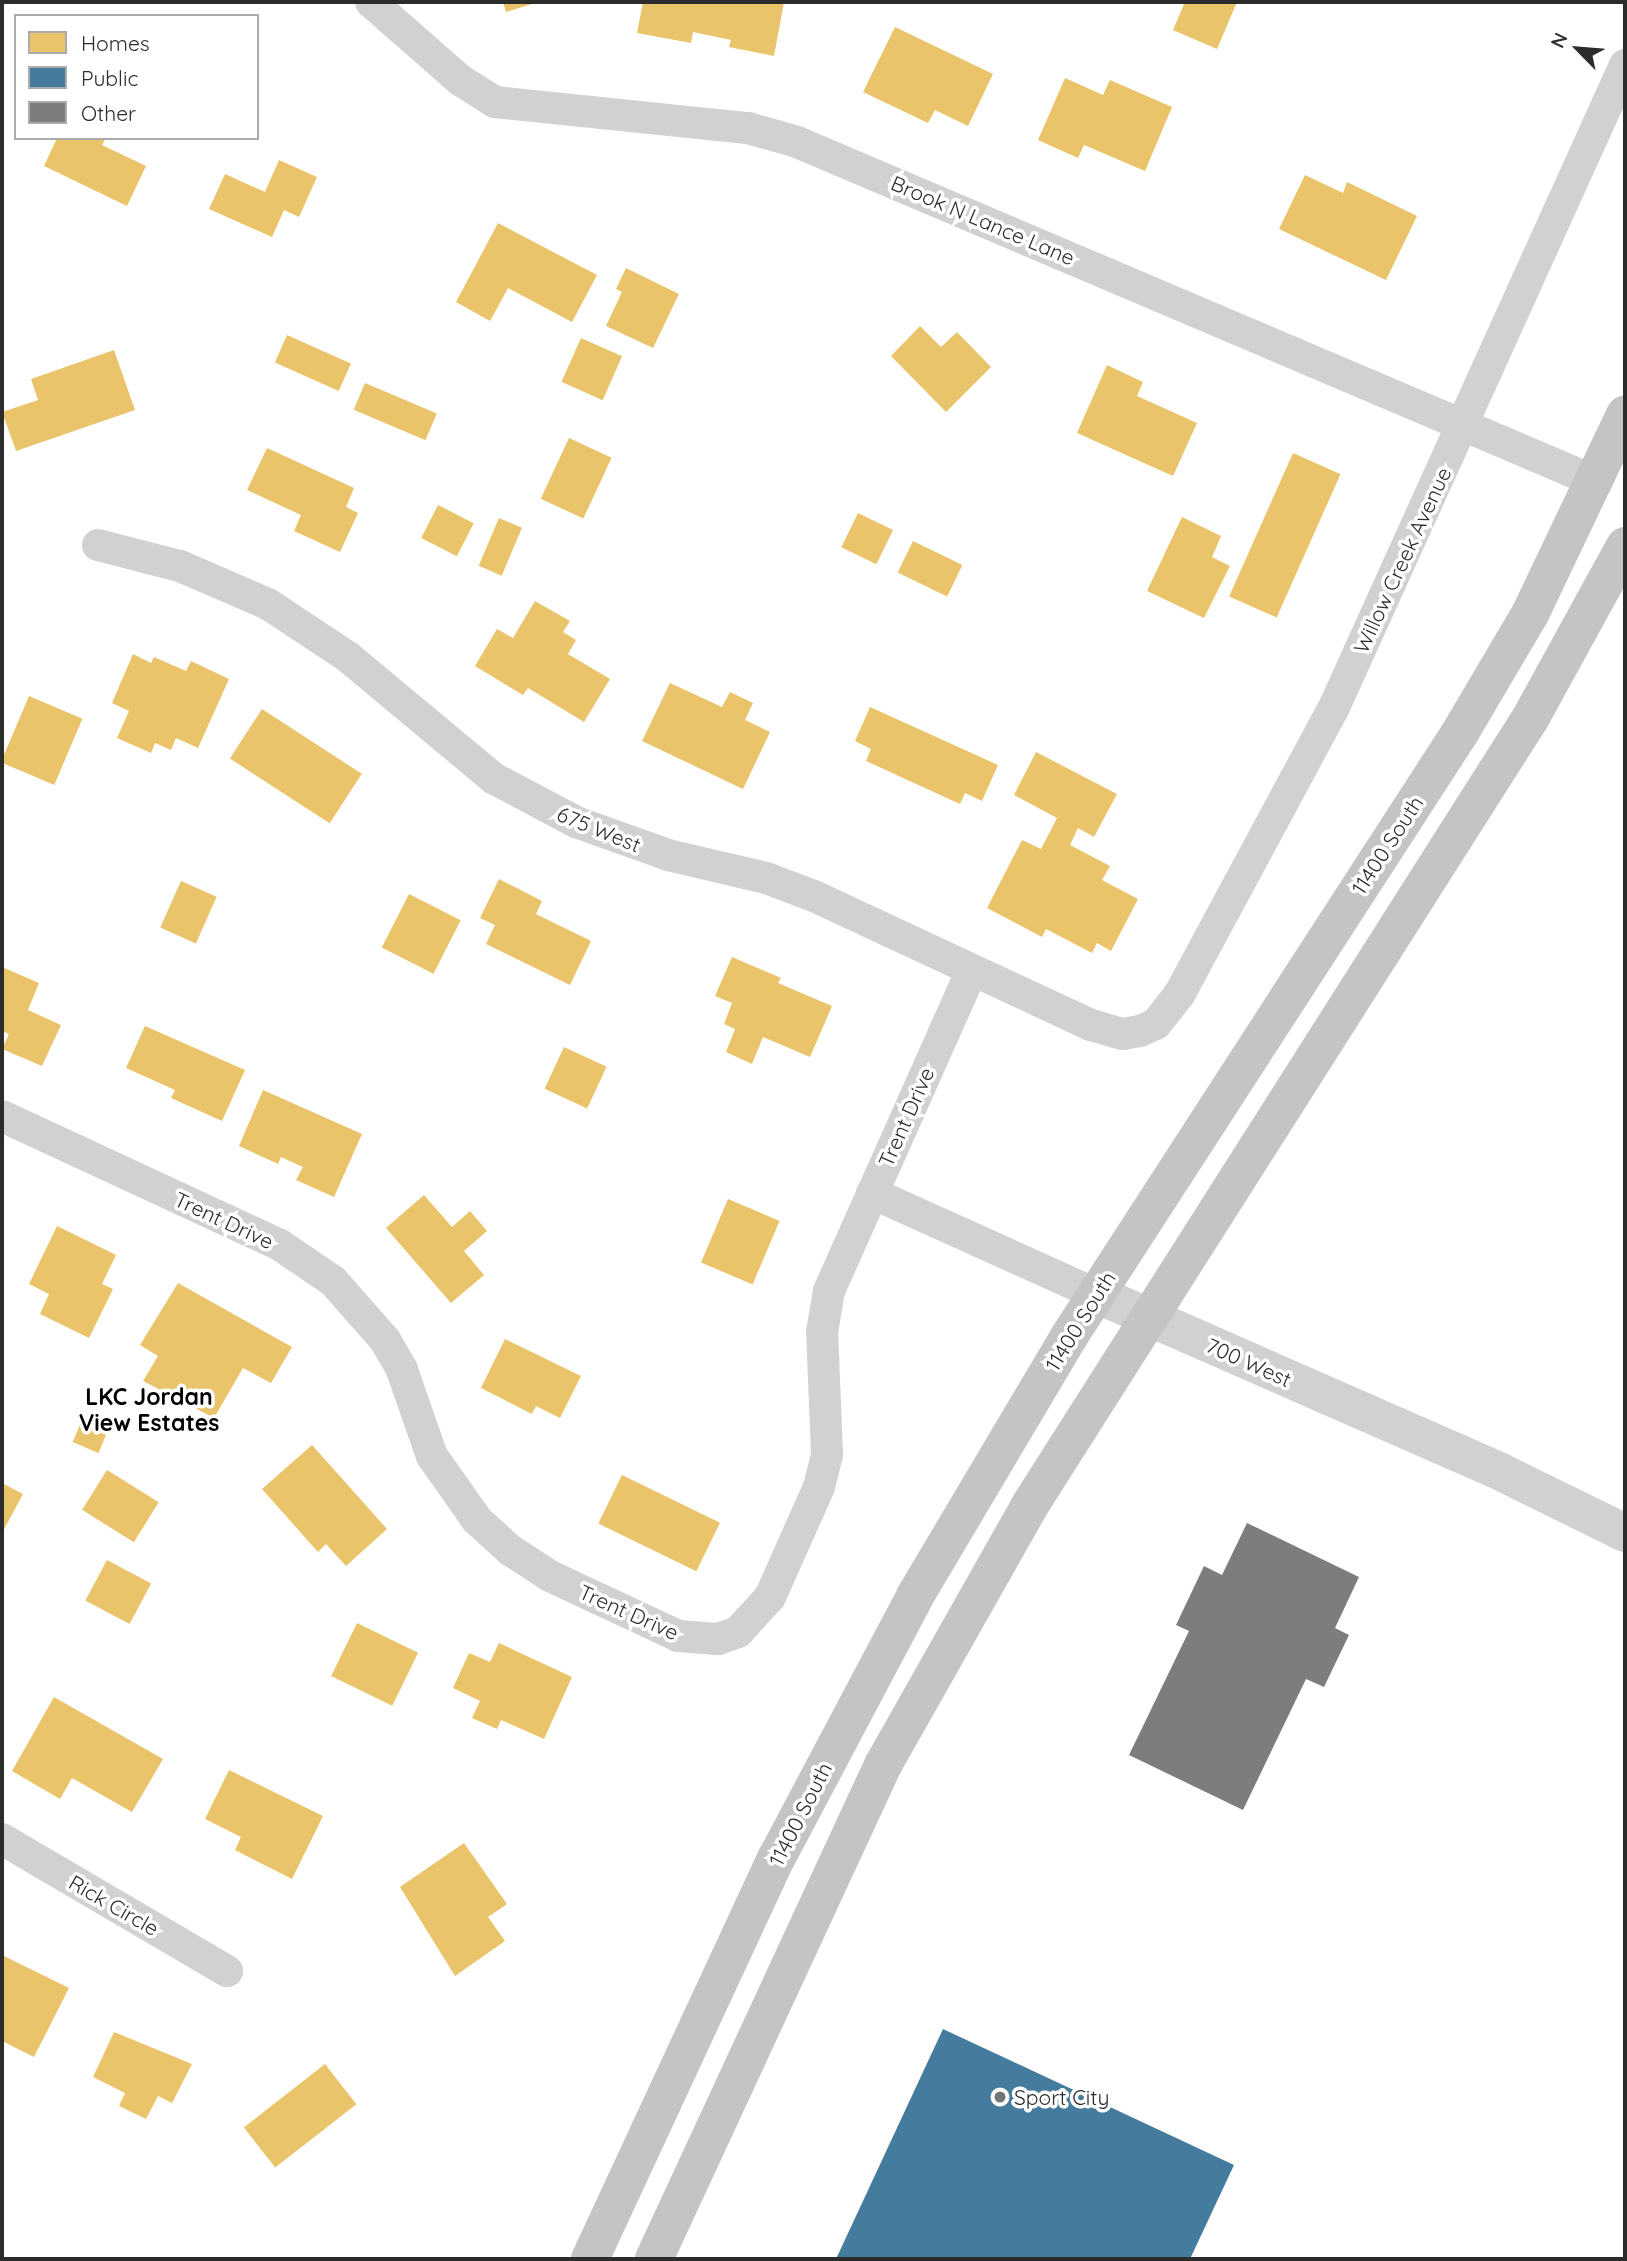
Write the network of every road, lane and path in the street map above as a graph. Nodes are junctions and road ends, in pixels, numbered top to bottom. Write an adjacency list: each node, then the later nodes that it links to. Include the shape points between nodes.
1 (371, 2): 4 (street, Brook N Lance Lane, via 460,80 495,102 773,133)
2 (1625, 65): 4 (street, Willow Creek Avenue)
3 (1625, 415): 5 (main road, 11400 South)
4 (1464, 423): 5 (street, Brook N Lance Lane); 9 (street, Willow Creek Avenue, via 1335,705 1274,823 1179,995 1156,1024)
5 (1597, 482): 12 (main road, 11400 South, via 1530,614 1461,731)
6 (99, 545): 8 (street, 675 West, via 180,566 268,604 348,657 456,750 534,802 621,840 814,895)
7 (1625, 546): 13 (main road, via 1531,717)
8 (972, 970): 9 (street, 675 West, via 1107,1032); 11 (street, Trent Drive)
9 (1140, 1031)
10 (2, 1115): 11 (street, Trent Drive, via 280,1245 333,1280 385,1340 402,1370 432,1456 477,1520 510,1550 550,1576 678,1636 699,1640 738,1632 755,1617 769,1597 815,1497 827,1454 822,1332 829,1291)
11 (872, 1193): 12 (street, 700 West)
12 (1096, 1294): 13 (street, 700 West); 17 (main road, 11400 South, via 915,1595 776,1857)
13 (1151, 1318): 14 (street, 700 West, via 1502,1472); 18 (main road, via 1030,1505 883,1765)
14 (1625, 1533)
15 (2, 1839): 16 (street, Rick Circle)
16 (227, 1971)
17 (590, 2259)
18 (654, 2259)

